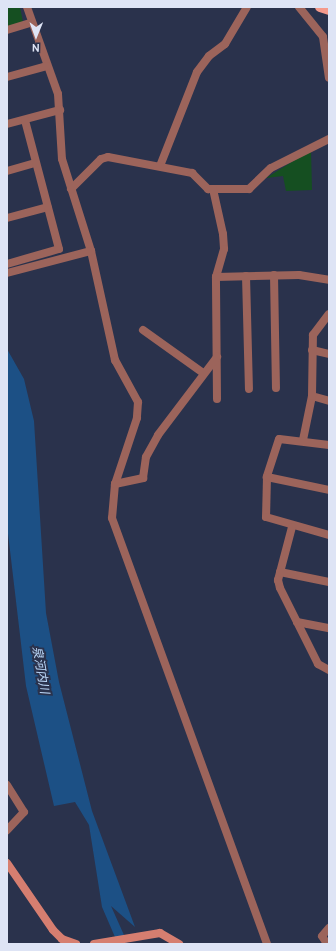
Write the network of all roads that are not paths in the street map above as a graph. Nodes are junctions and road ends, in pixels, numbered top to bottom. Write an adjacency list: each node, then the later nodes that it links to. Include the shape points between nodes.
1 (27, 7): 6 (street)
2 (247, 7): 16 (street, via 225,44 209,56 198,72)
3 (299, 7): 10 (street, via 323,37)
4 (320, 7): 5 (main road)
5 (329, 10)
6 (30, 23): 7 (street); 8 (street)
7 (7, 30)
8 (47, 66): 9 (street); 11 (street)
9 (7, 77)
10 (329, 78)
11 (60, 110): 12 (street); 18 (street, via 62,159)
12 (25, 120): 13 (street); 15 (street)
13 (7, 124)
14 (329, 139): 19 (street, via 271,168 249,189)
15 (35, 163): 17 (street); 20 (street)
16 (160, 166): 18 (street, via 101,159); 19 (street, via 192,173 202,186)
17 (7, 171)
18 (70, 189): 22 (street)
19 (213, 189): 27 (street, via 224,249)
20 (48, 207): 21 (street); 23 (street, via 59,250)
21 (7, 218)
22 (91, 251): 24 (street); 43 (street, via 115,360 138,402 137,418)
23 (7, 264)
24 (7, 273)
25 (274, 275): 26 (street); 28 (street); 35 (street)
26 (246, 276): 27 (street); 36 (street)
27 (216, 277): 33 (street)
28 (329, 280)
29 (329, 314): 31 (street, via 316,330)
30 (143, 330): 34 (street)
31 (312, 350): 32 (street); 37 (street)
32 (329, 354)
33 (217, 357): 34 (street); 38 (street)
34 (203, 373): 43 (street, via 158,435 146,457 143,478)
35 (276, 388)
36 (249, 389)
37 (312, 396): 39 (street); 40 (street)
38 (217, 399)
39 (329, 401)
40 (303, 440): 41 (street); 42 (street, via 279,439)
41 (329, 445)
42 (267, 477): 44 (street); 45 (street, via 266,517)
43 (115, 484): 59 (street, via 112,518)
44 (329, 490)
45 (292, 527): 46 (street); 47 (street)
46 (329, 535)
47 (280, 572): 48 (street); 49 (street, via 280,588)
48 (329, 582)
49 (297, 622): 50 (street); 51 (street, via 318,664)
50 (329, 628)
51 (329, 670)
52 (7, 785): 53 (street, via 24,812)
53 (7, 830)
54 (7, 863): 56 (street, via 53,930 62,939)
55 (329, 928): 60 (street, via 322,936)
56 (76, 944)
57 (97, 944): 58 (street, via 145,935 167,934)
58 (179, 944)
59 (267, 944)
60 (327, 944)

